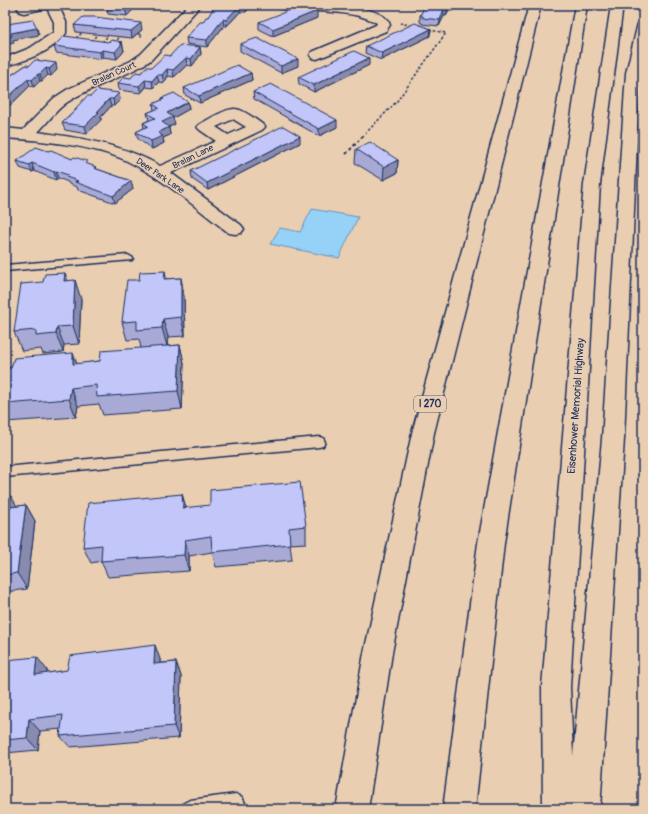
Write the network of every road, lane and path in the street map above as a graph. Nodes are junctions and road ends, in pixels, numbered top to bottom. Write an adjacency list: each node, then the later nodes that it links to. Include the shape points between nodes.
1 (22, 5): 2 (main road, via 24,9)
2 (46, 5)
3 (52, 5): 24 (main road, via 60,22 60,33 49,43 25,56)
4 (195, 5): 26 (main road, Bralan Court, via 146,57 124,70 73,92 54,106)
5 (283, 5): 9 (main road, via 348,11)
6 (535, 5): 37 (main road, I 270, via 423,433 378,653)
7 (581, 5): 38 (main road, via 491,543)
8 (617, 5): 39 (main road, Eisenhower Memorial Highway, via 592,184 556,687)
9 (380, 18): 10 (path); 23 (main road, via 384,25 381,28)
10 (417, 27)
11 (643, 27): 40 (main road, via 633,73 613,440)
12 (424, 28): 28 (path, via 446,33 397,101)
13 (82, 33): 18 (path)
14 (98, 34): 20 (path)
15 (138, 34): 19 (path, via 142,35)
16 (109, 35): 21 (path)
17 (120, 37): 22 (path)
18 (76, 39)
19 (137, 40)
20 (91, 41)
21 (102, 42)
22 (114, 44)
23 (317, 55)
24 (5, 62)
25 (5, 133): 26 (main road, Deer Park Lane)
26 (27, 135): 29 (main road, Deer Park Lane, via 108,150 131,157)
27 (226, 141): 29 (main road, Bralan Lane)
28 (346, 154)
29 (160, 174): 30 (main road, Deer Park Lane)
30 (235, 229)
31 (128, 258): 32 (lane)
32 (5, 268)
33 (319, 442): 34 (lane)
34 (5, 472)
35 (236, 803): 36 (lane)
36 (190, 809)
37 (352, 809)
38 (459, 809)
39 (559, 809)
40 (584, 809)

